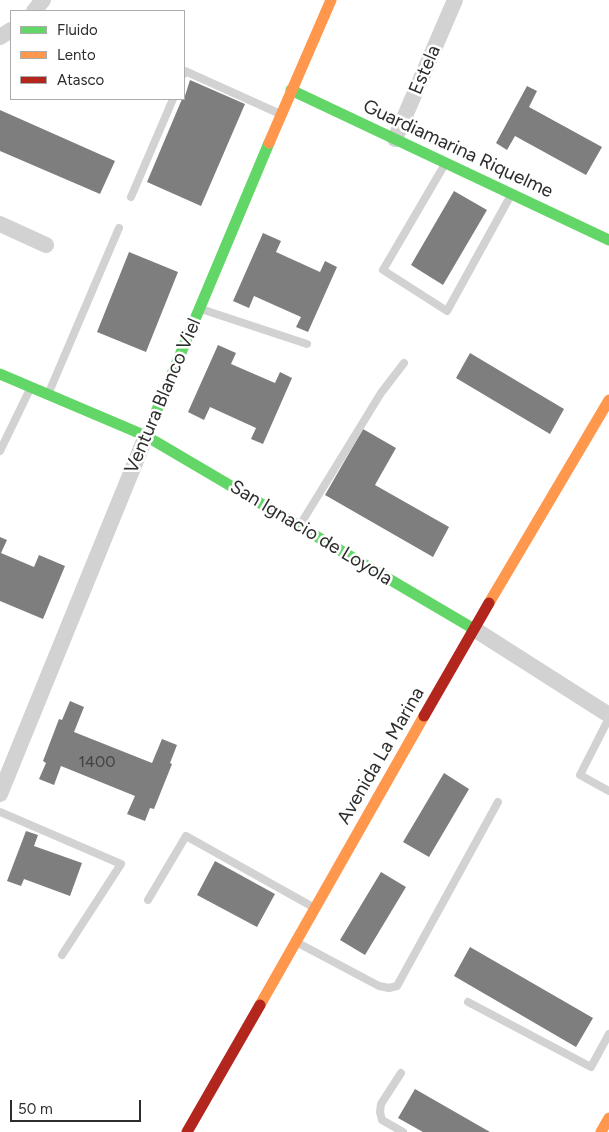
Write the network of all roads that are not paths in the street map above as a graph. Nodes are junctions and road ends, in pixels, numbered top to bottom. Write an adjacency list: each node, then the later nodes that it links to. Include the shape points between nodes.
1 (43, 0): 4 (street)
2 (331, 0): 6 (street, Ventura Blanco Viel)
3 (455, 0): 9 (street, Estela)
4 (35, 10)
5 (185, 71): 8 (lane)
6 (291, 90): 8 (street, Ventura Blanco Viel); 9 (street, Guardiamarina Riquelme)
7 (173, 100): 12 (lane)
8 (281, 114): 17 (street, Ventura Blanco Viel)
9 (396, 139): 10 (street, Guardiamarina Riquelme)
10 (446, 162): 11 (street, Guardiamarina Riquelme); 11 (lane, via 383,270 447,311)
11 (512, 193): 15 (street, Guardiamarina Riquelme)
12 (131, 197)
13 (0, 224): 16 (street)
14 (119, 228): 22 (lane)
15 (609, 240)
16 (46, 245)
17 (200, 308): 18 (lane); 25 (street, Ventura Blanco Viel)
18 (307, 344)
19 (404, 363): 27 (lane, via 381,394)
20 (0, 374): 21 (street, San Ignacio de Loyola)
21 (31, 387): 22 (street, San Ignacio de Loyola); 26 (lane)
22 (48, 394): 25 (street, San Ignacio de Loyola)
23 (609, 400): 24 (street, Avenida La Marina)
24 (605, 416): 28 (street, Avenida La Marina)
25 (146, 436): 27 (street, San Ignacio de Loyola); 31 (street, Ventura Blanco Viel)
26 (0, 451)
27 (299, 526): 28 (street, San Ignacio de Loyola)
28 (474, 628): 29 (street, San Ignacio de Loyola); 35 (street, Avenida La Marina)
29 (609, 717): 30 (lane, via 580,775)
30 (609, 791)
31 (0, 794)
32 (498, 802): 36 (lane, via 397,986 379,986)
33 (0, 812): 37 (lane, via 121,864)
34 (148, 900): 35 (lane, via 186,836)
35 (314, 908): 36 (street, Avenida La Marina)
36 (296, 941): 44 (street, Avenida La Marina)
37 (62, 955)
38 (468, 1002): 40 (lane, via 591,1068)
39 (609, 1034): 40 (lane)
40 (600, 1051): 41 (lane)
41 (609, 1056)
42 (401, 1073): 45 (lane, via 381,1104 380,1112 382,1120)
43 (609, 1118): 46 (street)
44 (187, 1132)
45 (403, 1132)
46 (601, 1132)

